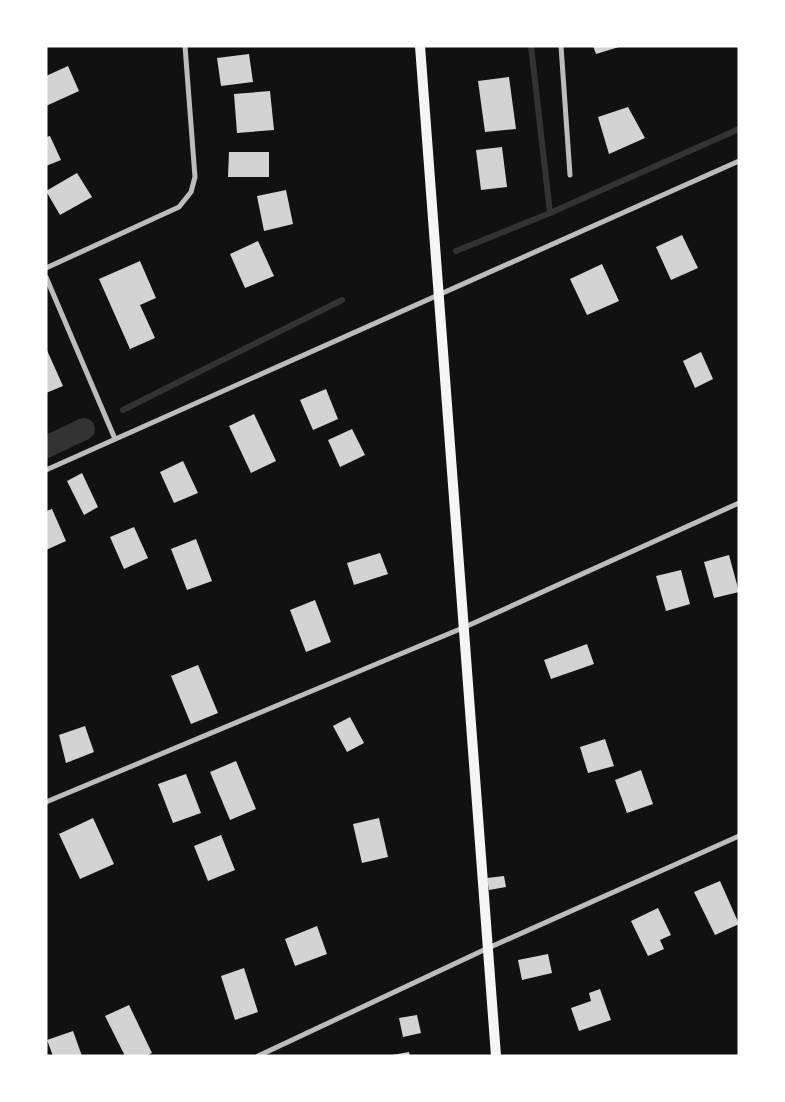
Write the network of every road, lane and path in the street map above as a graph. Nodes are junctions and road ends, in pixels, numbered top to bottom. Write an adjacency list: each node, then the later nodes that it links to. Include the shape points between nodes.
1 (185, 46): 6 (street, via 195,177 191,192 179,207)
2 (420, 46): 8 (main road)
3 (561, 46): 5 (street)
4 (739, 161): 8 (street)
5 (570, 175)
6 (46, 268)
7 (46, 277): 9 (street)
8 (438, 297): 9 (street); 12 (main road)
9 (115, 439): 10 (street)
10 (46, 470)
11 (739, 503): 12 (street)
12 (465, 627): 13 (street); 15 (main road)
13 (46, 802)
14 (739, 836): 15 (street)
15 (486, 949): 16 (street); 17 (main road)
16 (258, 1056)
17 (496, 1056)

